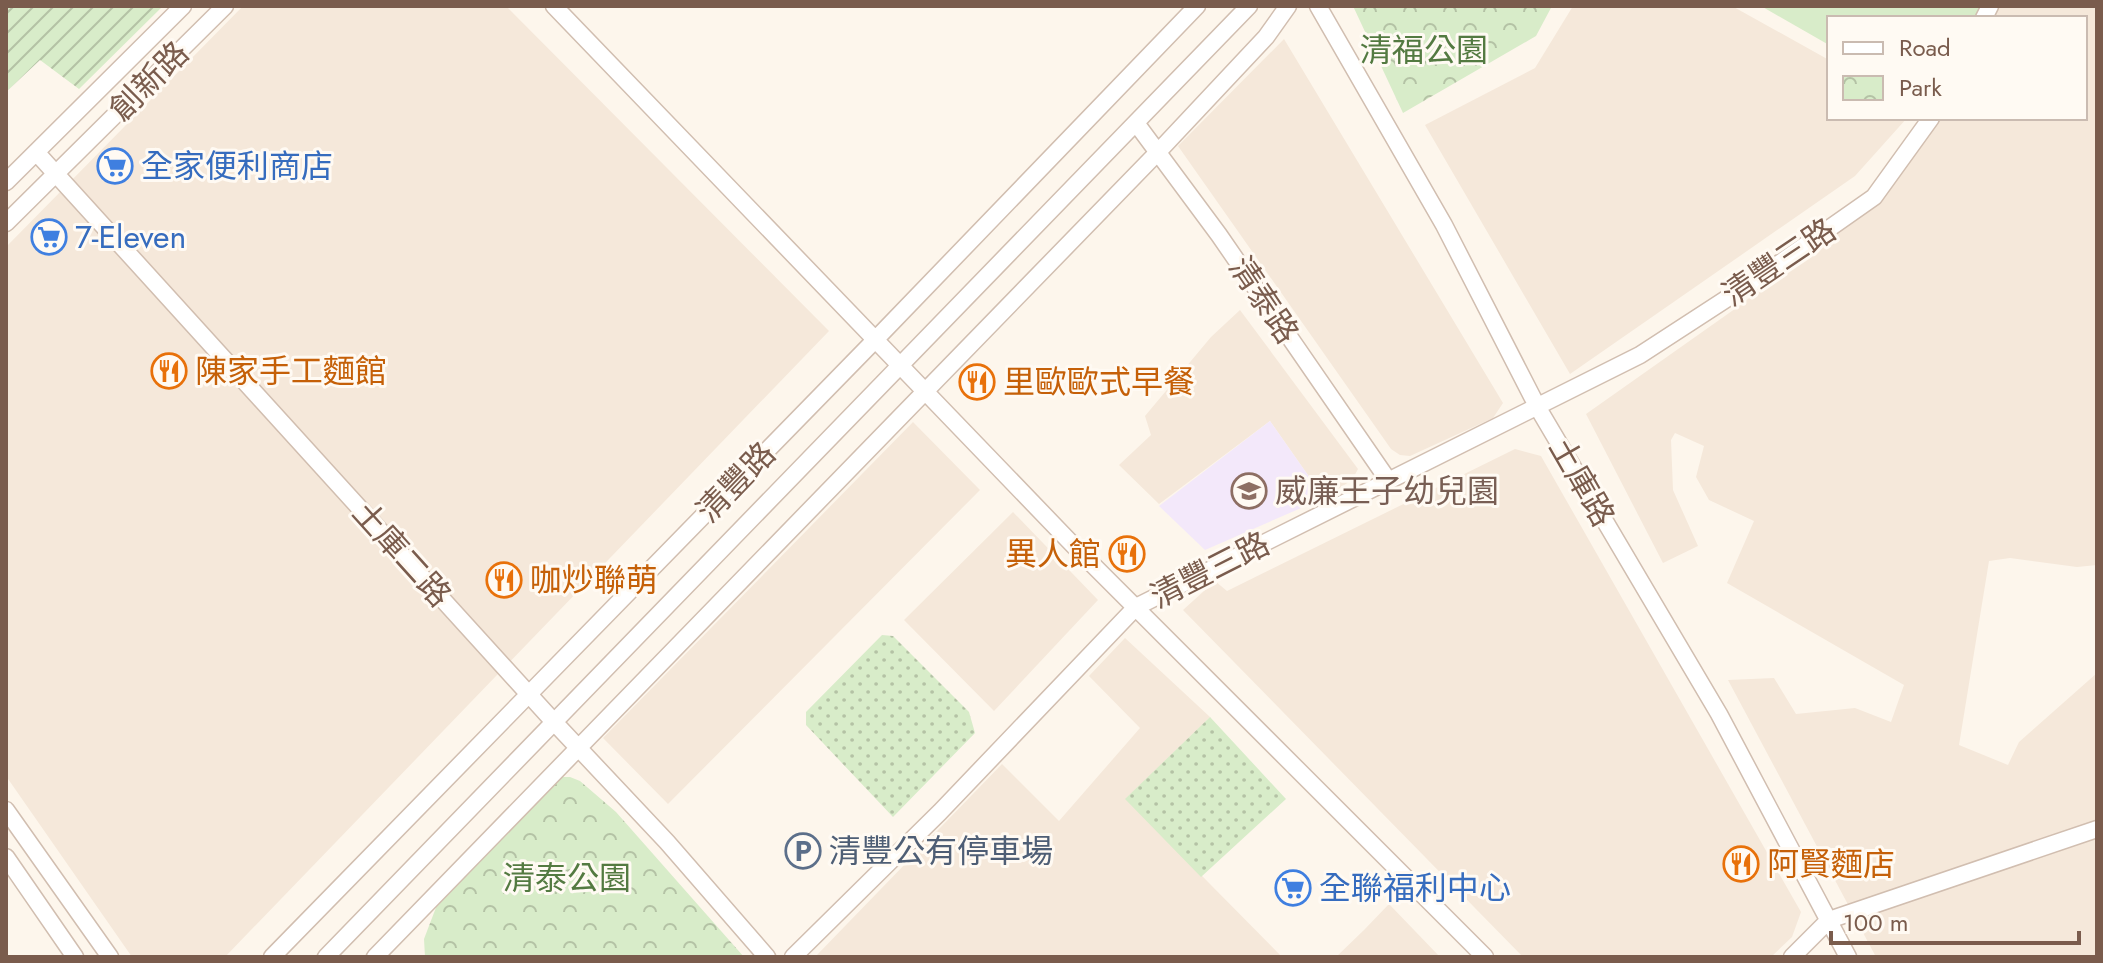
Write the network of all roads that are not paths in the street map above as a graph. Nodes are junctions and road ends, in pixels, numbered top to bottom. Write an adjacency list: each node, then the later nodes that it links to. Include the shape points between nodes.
1 (183, 6): 10 (street, 創新路)
2 (225, 6): 12 (street, 創新路)
3 (554, 6): 15 (street)
4 (1197, 6): 15 (street, 清豐路)
5 (1249, 6): 9 (street, 清豐路)
6 (1288, 6): 11 (street, via 1266,37)
7 (1318, 6): 18 (street, 土庫路, via 1444,225)
8 (1930, 120): 18 (street, 清豐三路, via 1874,197 1640,355)
9 (1136, 123): 11 (street, 清泰路); 16 (street, 清豐路)
10 (36, 152): 12 (street, 土庫二路); 13 (street, 創新路)
11 (1158, 152): 17 (street); 19 (street, 清泰路)
12 (56, 174): 14 (street, 創新路); 21 (street, 土庫二路)
13 (6, 182)
14 (6, 223)
15 (875, 340): 16 (street); 21 (street, 清豐路)
16 (900, 366): 17 (street); 22 (street, 清豐路)
17 (924, 390): 20 (street); 23 (street)
18 (1538, 408): 19 (street, 清豐三路); 27 (street, 土庫路, via 1719,714)
19 (1388, 480): 20 (street, 清豐三路)
20 (1136, 607): 34 (street, 清豐三路); 35 (street)
21 (529, 694): 22 (street, 土庫二路); 30 (street, 清豐路)
22 (554, 722): 23 (street, 土庫二路); 31 (street, 清豐路)
23 (578, 748): 32 (street); 33 (street, 土庫二路)
24 (6, 810): 29 (street)
25 (2097, 829): 27 (street)
26 (6, 857): 28 (street)
27 (1829, 920): 36 (street); 37 (street, 土庫路)
28 (75, 957)
29 (110, 957)
30 (272, 957)
31 (326, 957)
32 (375, 957)
33 (767, 957)
34 (793, 957)
35 (1485, 957)
36 (1792, 957)
37 (1848, 957)

